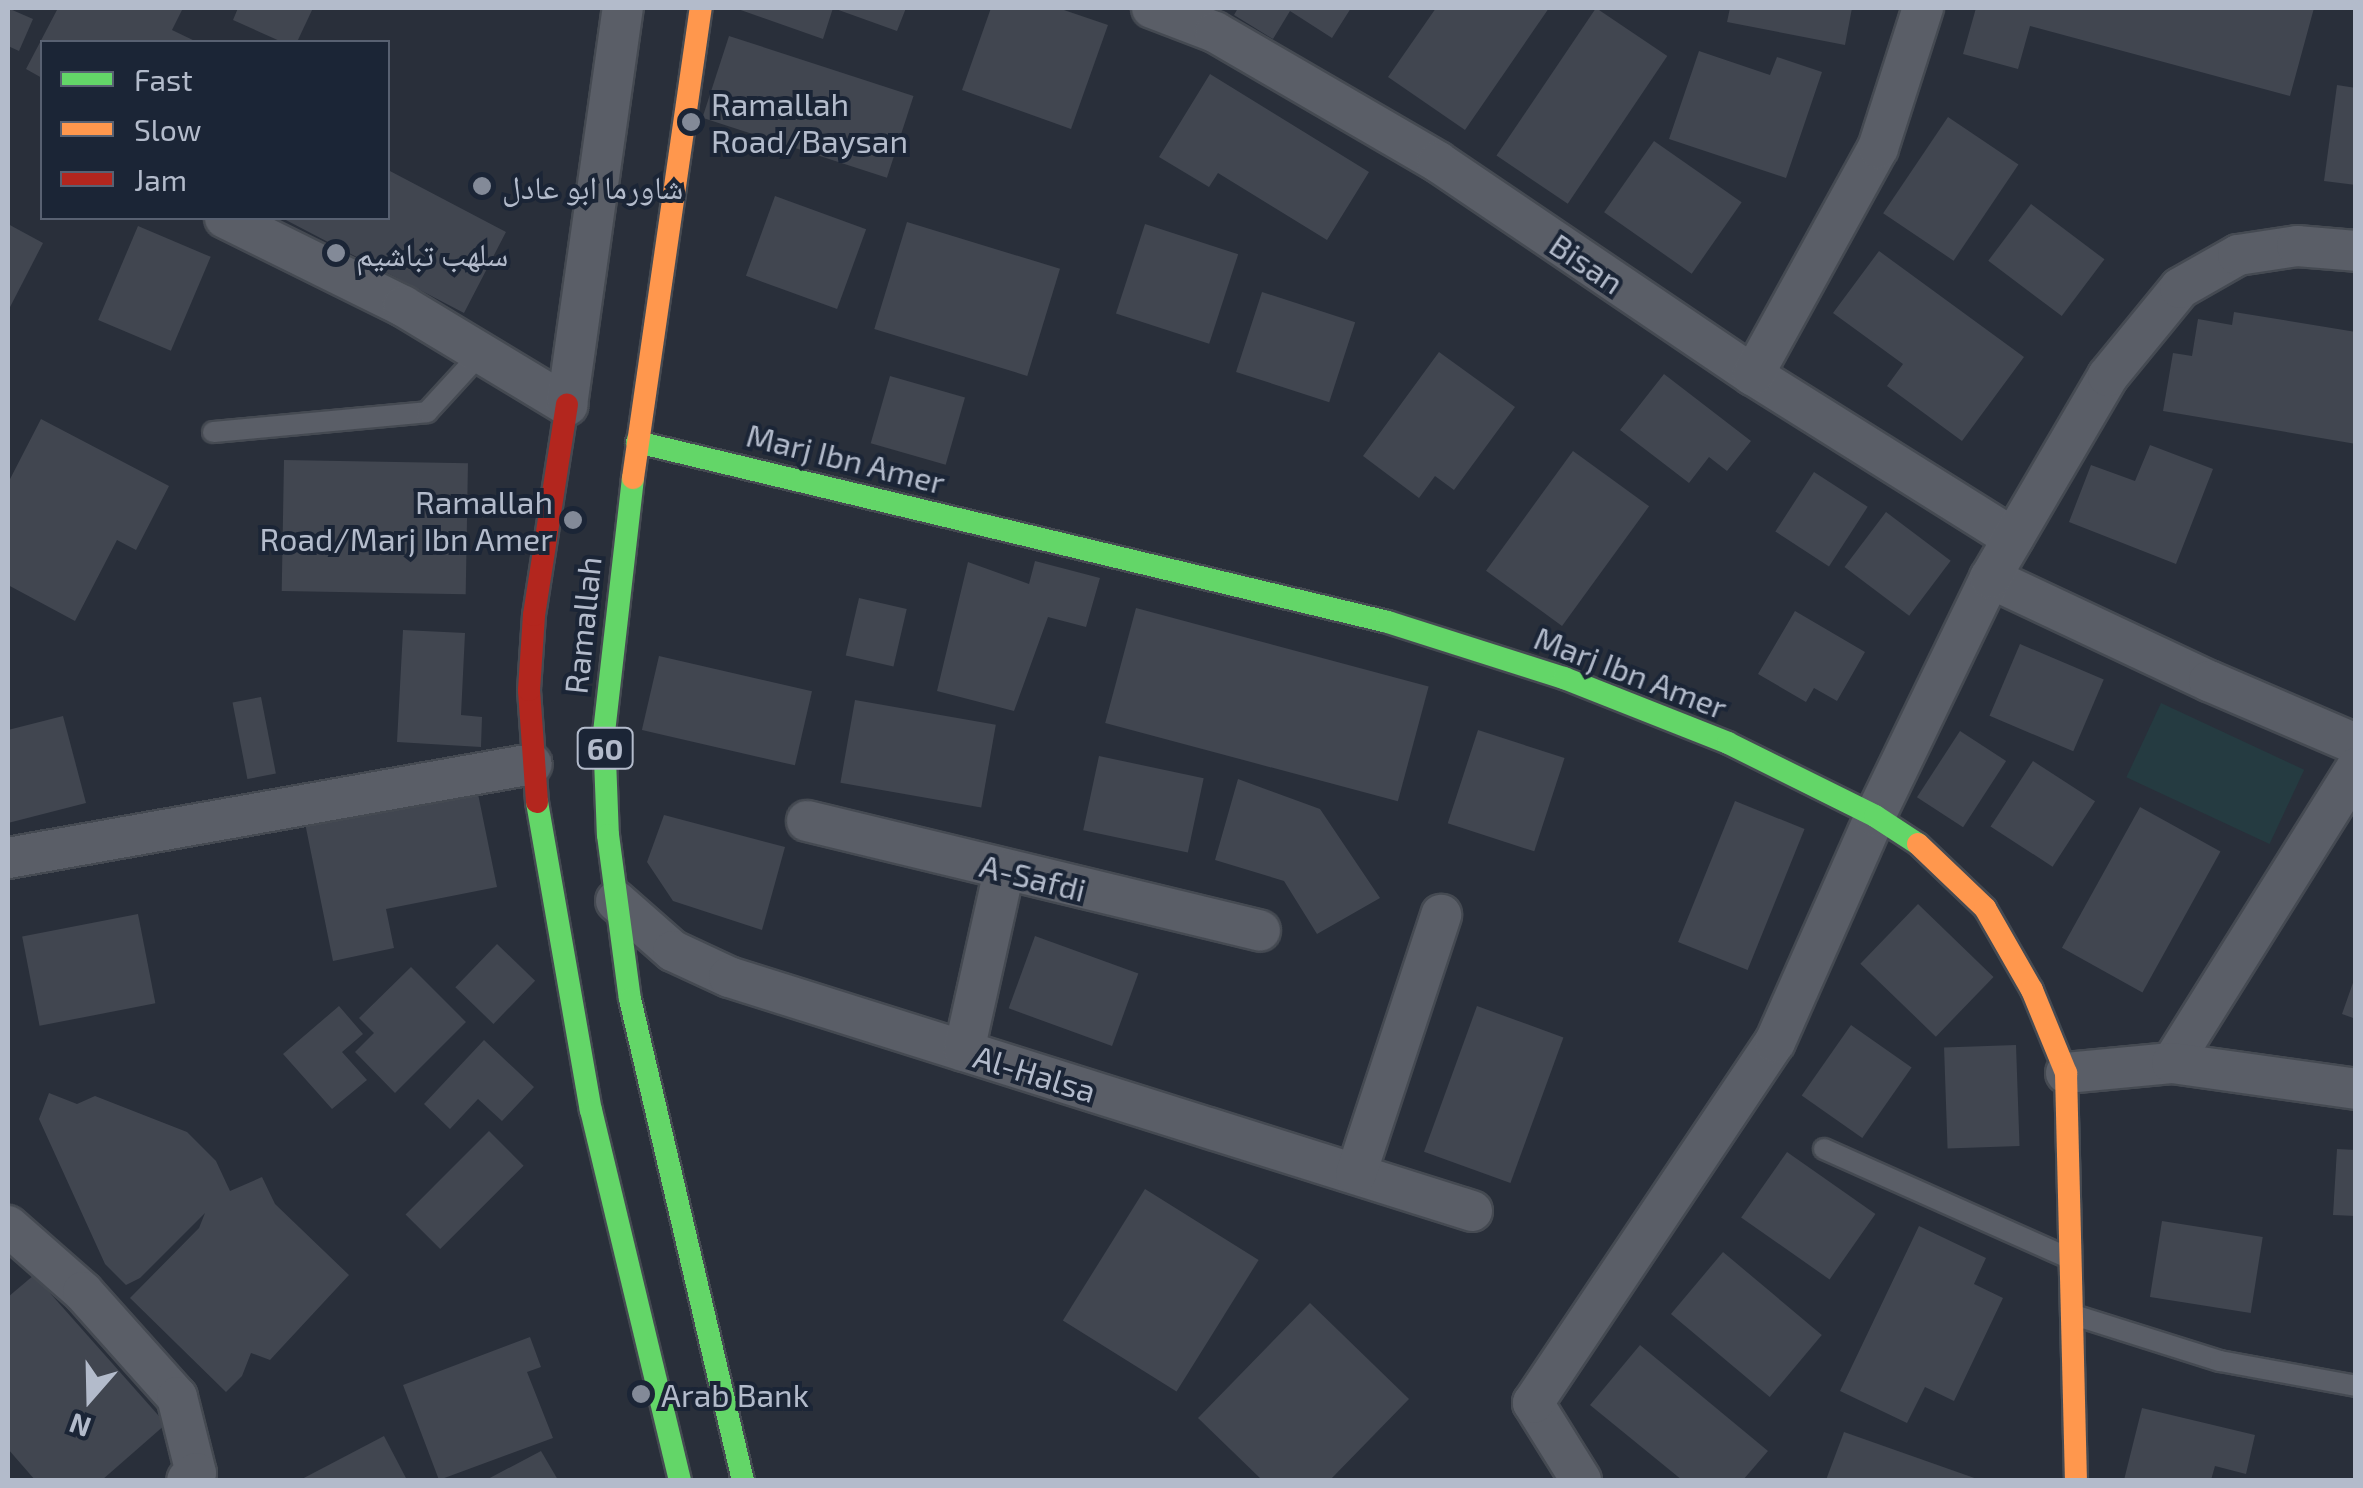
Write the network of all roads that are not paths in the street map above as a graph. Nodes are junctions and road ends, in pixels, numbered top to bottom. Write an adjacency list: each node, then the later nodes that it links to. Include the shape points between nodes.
1 (622, 8): 9 (street)
2 (701, 8): 11 (main road, Ramallah / 60)
3 (1152, 8): 8 (street, Bisan, via 1214,32 1422,153)
4 (1923, 8): 8 (street, via 1878,148)
5 (229, 220): 7 (street, via 404,306)
6 (2356, 251): 12 (street, via 2297,246 2238,254 2180,288 2108,376)
7 (480, 353): 9 (street); 10 (lane, via 427,412)
8 (1753, 375): 12 (street, Bisan)
9 (567, 406): 15 (main road, via 534,616)
10 (213, 432)
11 (637, 442): 17 (main road, Marj Ibn Amer, via 1388,622 1656,714); 21 (main road, Ramallah / 60, via 604,733)
12 (2013, 538): 13 (street)
13 (1990, 578): 14 (street); 17 (street)
14 (2356, 744)
15 (532, 764): 19 (street); 36 (main road, via 591,1110)
16 (2356, 768): 25 (street)
17 (1875, 816): 26 (main road, Marj Ibn Amer, via 1934,855 1985,908 2032,990); 38 (street, via 1775,1042 1533,1403)
18 (807, 821): 20 (street, A-Safdi)
19 (8, 858)
20 (1004, 870): 23 (street, A-Safdi); 24 (street)
21 (616, 901): 24 (street, Al-Halsa, via 674,950 729,977); 37 (main road, Ramallah / 60, via 654,1109)
22 (1442, 915): 29 (street)
23 (1260, 931)
24 (964, 1051): 29 (street, Al-Halsa)
25 (2172, 1064): 26 (street); 27 (street)
26 (2066, 1074): 32 (main road, Marj Ibn Amer)
27 (2356, 1089)
28 (1824, 1149): 32 (lane)
29 (1356, 1174): 30 (street, Al-Halsa)
30 (1472, 1211)
31 (8, 1226): 35 (street, via 83,1292 177,1396 196,1473)
32 (2069, 1259): 33 (main road, Marj Ibn Amer)
33 (2070, 1314): 34 (lane, via 2220,1361); 39 (main road, Marj Ibn Amer)
34 (2356, 1386)
35 (186, 1480)
36 (680, 1480)
37 (743, 1480)
38 (1581, 1480)
39 (2076, 1480)

